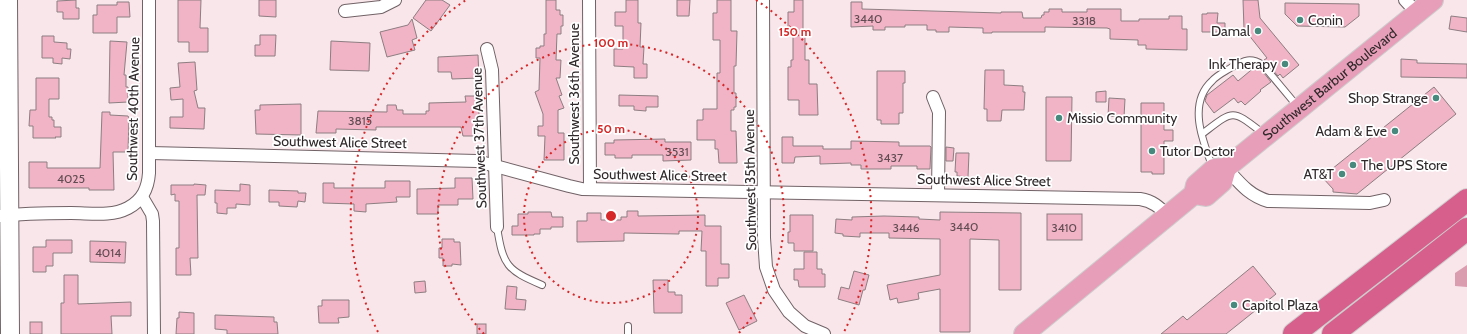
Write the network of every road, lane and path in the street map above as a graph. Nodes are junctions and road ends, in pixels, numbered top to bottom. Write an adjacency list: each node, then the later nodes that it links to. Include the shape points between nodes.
1 (8, 0): 23 (street)
2 (149, 0): 14 (street, Southwest 40th Avenue)
3 (395, 0): 8 (street, via 381,7)
4 (589, 0): 17 (street, Southwest 36th Avenue)
5 (763, 0): 18 (street, Southwest 35th Avenue)
6 (1432, 0): 7 (main road, Southwest Barbur Boulevard)
7 (1411, 6): 11 (main road, Southwest Barbur Boulevard)
8 (345, 11)
9 (487, 49): 15 (street, Southwest 37th Avenue, via 492,70)
10 (933, 97): 19 (street, via 939,112)
11 (1299, 108): 12 (lane, via 1263,65 1250,59 1242,61 1212,80 1204,90 1198,109); 13 (main road, Southwest Barbur Boulevard)
12 (1202, 134): 13 (lane, via 1225,117 1234,115 1240,116); 16 (lane, via 1205,147)
13 (1266, 136): 16 (main road, Southwest Barbur Boulevard)
14 (150, 153): 15 (street, Southwest Alice Street, via 464,160); 20 (street, Southwest 40th Avenue, via 148,185)
15 (494, 165): 17 (street, Southwest Alice Street, via 569,186); 25 (street, Southwest 37th Avenue)
16 (1220, 169): 21 (street, via 1249,193 1268,201 1370,203); 24 (main road, Southwest Barbur Boulevard, via 1222,182 1206,196 1194,194)
17 (590, 189): 18 (street, Southwest Alice Street)
18 (764, 192): 19 (street, Southwest Alice Street); 32 (street, Southwest 35th Avenue, via 766,267 774,290 789,312 805,326)
19 (938, 194): 24 (street, Southwest Alice Street, via 1140,198 1156,204)
20 (142, 197): 23 (street, via 129,208 109,214 22,213); 30 (street, Southwest 40th Avenue, via 152,214 153,221)
21 (1384, 200)
22 (1467, 200): 34 (highway)
23 (5, 216): 29 (street)
24 (1168, 216): 33 (main road, Southwest Barbur Boulevard)
25 (497, 227): 27 (lane, via 500,246 513,270)
26 (1467, 229): 35 (highway)
27 (542, 285)
28 (628, 326): 31 (lane)
29 (10, 334)
30 (154, 334)
31 (628, 334)
32 (824, 334)
33 (1024, 334)
34 (1294, 334)
35 (1332, 334)

